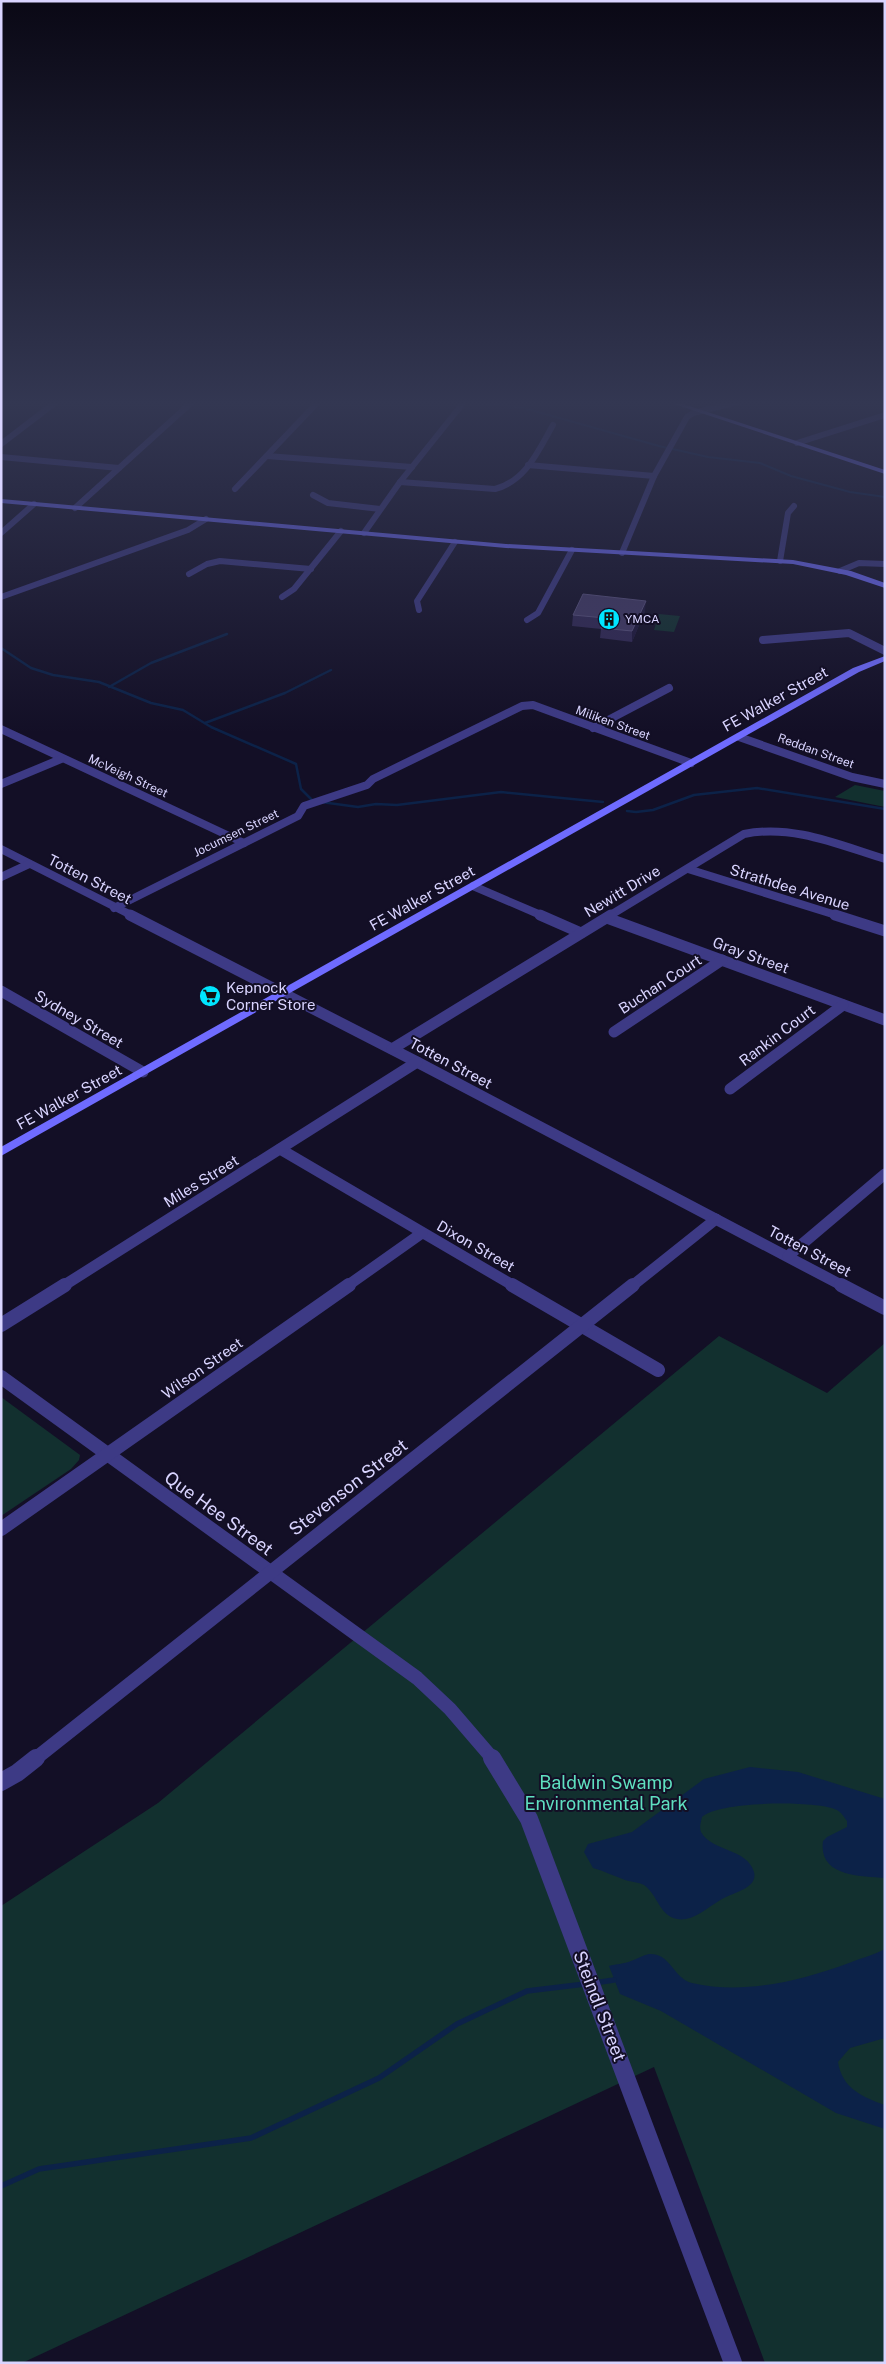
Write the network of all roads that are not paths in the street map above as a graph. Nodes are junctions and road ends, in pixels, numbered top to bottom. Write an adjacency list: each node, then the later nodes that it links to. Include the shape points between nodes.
1 (25, 512): 8 (street)
2 (126, 512): 6 (street)
3 (378, 512): 9 (street)
4 (639, 512): 12 (street)
5 (789, 512): 13 (street)
6 (206, 519): 7 (street); 19 (street, via 188,530)
7 (341, 531): 9 (street); 15 (street)
8 (1, 533)
9 (364, 533): 10 (street)
10 (455, 542): 11 (street); 21 (street, via 417,601)
11 (572, 550): 12 (street); 22 (street, via 538,613)
12 (622, 553): 13 (street)
13 (780, 561): 16 (street)
14 (885, 564): 16 (street, via 859,563)
15 (311, 569): 17 (street, via 220,561); 20 (street, via 294,589)
16 (840, 571): 18 (street)
17 (190, 574)
18 (885, 588)
19 (1, 597)
20 (282, 597)
21 (419, 610)
22 (527, 620)
23 (763, 640): 24 (street, via 849,633)
24 (885, 652): 29 (street, FE Walker Street)
25 (669, 688): 27 (street)
26 (526, 705): 27 (street, Miliken Street, via 534,705); 36 (street, Jocumsen Street, via 373,779 367,786 304,806 298,816)
27 (593, 728): 31 (street, Miliken Street)
28 (1, 729): 30 (street, McVeigh Street)
29 (740, 737): 31 (street, FE Walker Street); 33 (street, Reddan Street)
30 (61, 759): 34 (street); 36 (street, McVeigh Street)
31 (691, 764): 42 (street, FE Walker Street)
32 (885, 773): 33 (street)
33 (871, 782): 35 (street, Reddan Street)
34 (1, 784)
35 (885, 784)
36 (244, 843): 43 (street, Jocumsen Street)
37 (1, 849): 39 (street, Totten Street)
38 (885, 859): 40 (street, Newitt Drive, via 796,833 764,830 744,834)
39 (29, 864): 41 (street); 43 (street, Totten Street)
40 (688, 869): 44 (street, Newitt Drive); 45 (street, Strathdee Avenue)
41 (1, 877)
42 (473, 886): 46 (street); 49 (street, FE Walker Street)
43 (114, 908): 49 (street, Totten Street)
44 (607, 918): 46 (street, Newitt Drive); 47 (street, Gray Street)
45 (885, 931)
46 (581, 934): 53 (street, Newitt Drive)
47 (722, 960): 50 (street, Gray Street); 52 (street, Buchan Court)
48 (1, 991): 55 (street, Sydney Street)
49 (282, 994): 53 (street, Totten Street); 55 (street, FE Walker Street)
50 (843, 1005): 51 (street, Gray Street); 56 (street, Rankin Court)
51 (885, 1020)
52 (614, 1032)
53 (392, 1049): 54 (street, Totten Street)
54 (418, 1062): 57 (street, Miles Street); 60 (street, Totten Street)
55 (143, 1072): 58 (street, FE Walker Street)
56 (730, 1089)
57 (280, 1149): 61 (street, Dixon Street); 64 (street, Miles Street)
58 (1, 1152)
59 (885, 1174): 62 (street)
60 (716, 1219): 62 (street, Totten Street); 65 (street, Stevenson Street)
61 (422, 1233): 65 (street, Dixon Street); 68 (street, Wilson Street)
62 (788, 1256): 63 (street, Totten Street)
63 (885, 1308)
64 (1, 1324)
65 (581, 1325): 66 (street, Dixon Street); 70 (street, Stevenson Street)
66 (658, 1370)
67 (1, 1376): 68 (street, Que Hee Street)
68 (107, 1454): 69 (street, Wilson Street); 70 (street, Que Hee Street)
69 (1, 1528)
70 (269, 1573): 71 (street, Que Hee Street); 72 (street, Stevenson Street, via 17,1773)
71 (417, 1678): 73 (street, Steindl Street, via 450,1709 497,1763 529,1819)
72 (1, 1782)
73 (733, 2363)

